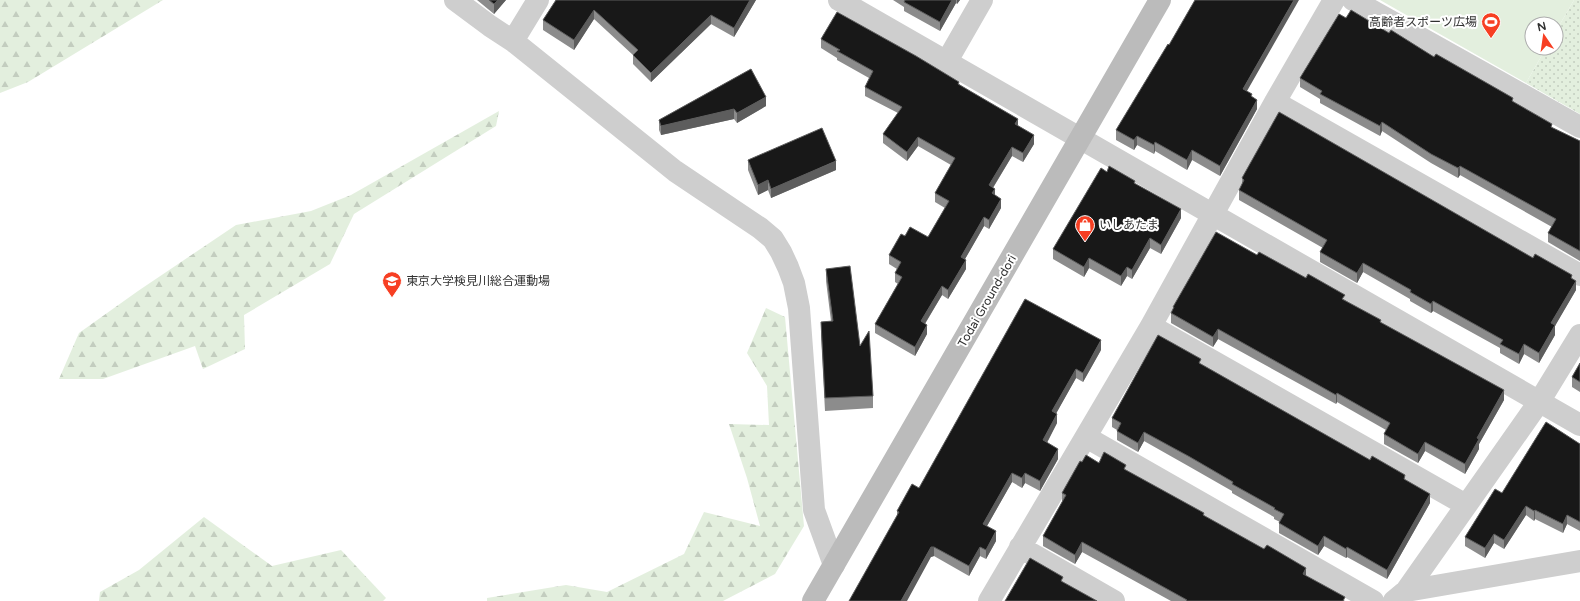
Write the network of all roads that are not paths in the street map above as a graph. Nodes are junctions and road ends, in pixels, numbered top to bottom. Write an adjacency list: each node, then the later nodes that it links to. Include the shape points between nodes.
1 (454, 0): 8 (street)
2 (538, 0): 8 (street)
3 (839, 0): 9 (street)
4 (982, 0): 9 (street)
5 (1160, 0): 12 (street, Todai Ground-dori)
6 (1334, 0): 10 (street)
7 (1353, 0): 11 (street)
8 (513, 41): 23 (street, via 675,171 760,228 773,239 781,252 794,283 799,308 814,510)
9 (947, 61): 12 (street)
10 (1275, 102): 13 (street); 14 (street)
11 (1580, 127)
12 (1080, 139): 13 (street); 23 (street, Todai Ground-dori)
13 (1212, 214): 15 (street); 17 (street)
14 (1580, 275)
15 (1151, 326): 19 (street); 20 (street)
16 (1580, 335): 17 (street)
17 (1539, 402): 18 (street); 20 (street)
18 (1580, 425)
19 (1086, 437): 21 (street); 28 (street)
20 (1466, 505): 24 (street)
21 (1020, 547): 26 (street); 27 (street)
22 (1580, 561): 24 (street)
23 (834, 564): 25 (street, Todai Ground-dori)
24 (1400, 596)
25 (813, 601)
26 (989, 601)
27 (1114, 601)
28 (1373, 601)

